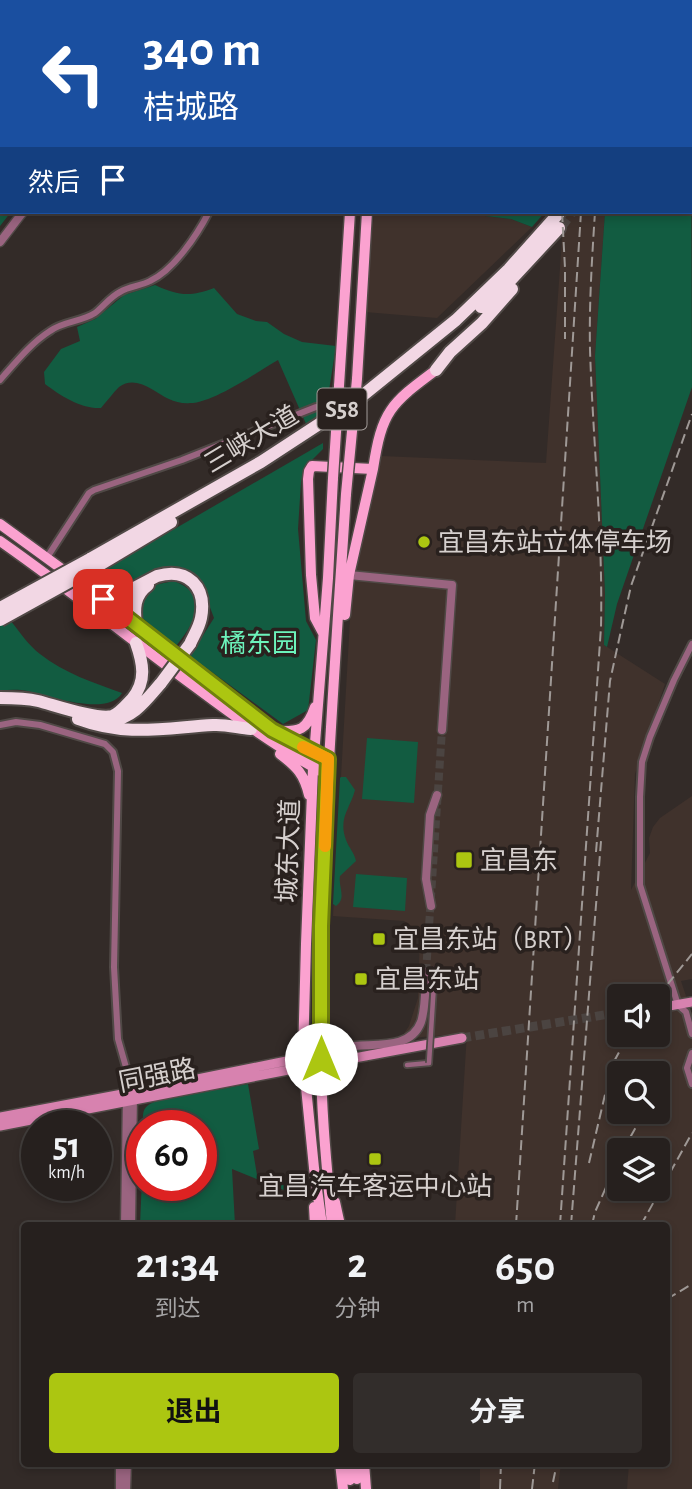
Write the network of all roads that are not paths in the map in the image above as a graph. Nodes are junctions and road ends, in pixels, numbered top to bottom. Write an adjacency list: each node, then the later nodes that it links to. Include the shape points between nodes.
1 (21, 214): 6 (street)
2 (208, 214): 8 (street, via 187,247 160,275 122,290 95,312 51,329)
3 (350, 214): 20 (main road, 城东大道, bridge)
4 (367, 214): 30 (main road, 城东大道, bridge)
5 (558, 214): 14 (highway, 三峡大道 / S58, via 456,320 362,396)
6 (0, 242)
7 (436, 370): 10 (main road, via 387,414); 14 (highway, 三峡大道 / S58, via 526,274 559,228 509,282 365,402 260,470)
8 (0, 380)
9 (316, 407): 13 (street, via 94,490)
10 (373, 469): 15 (main road); 20 (main road, via 312,466 309,471 311,575 315,618)
11 (0, 524): 13 (main road)
12 (0, 541): 21 (main road)
13 (46, 559): 16 (main road)
14 (93, 563): 17 (highway, 三峡大道 / S58, bridge); 18 (highway, 三峡大道 / S58, bridge)
15 (349, 575): 30 (main road); 34 (street, via 452,585)
16 (103, 599): 19 (main road); 22 (highway, via 113,599 164,574 186,576 195,584 202,616)
17 (0, 608)
18 (0, 620)
19 (136, 625): 22 (highway, via 136,600 143,588 158,579 181,578 192,586 198,604); 33 (main road)
20 (323, 633): 25 (main road, 城东大道)
21 (136, 643): 28 (highway, via 142,683); 32 (main road)
22 (188, 643): 24 (highway, bridge)
23 (692, 644): 45 (street, via 650,737 642,762 640,797 639,886)
24 (159, 681): 28 (highway, via 134,708); 29 (highway, via 137,709 123,718)
25 (318, 697): 33 (main road, via 305,726 297,731); 35 (main road, 城东大道)
26 (0, 698): 28 (highway)
27 (0, 704): 29 (highway, via 30,706)
28 (112, 716)
29 (78, 719): 32 (highway, via 131,730 216,725)
30 (332, 723): 36 (main road, 城东大道)
31 (0, 725): 54 (street, via 40,725 105,744 113,752 118,771 114,967 118,1039)
32 (251, 729): 37 (main road); 40 (main road, via 300,771)
33 (272, 730): 35 (main road)
34 (442, 730)
35 (314, 753): 36 (main road); 37 (main road, 城东大道)
36 (328, 759): 38 (main road, 城东大道)
37 (313, 768): 38 (main road); 40 (main road, 城东大道)
38 (328, 775): 50 (main road, 城东大道)
39 (437, 795): 41 (street, via 430,815 426,879)
40 (311, 805): 51 (main road, 城东大道)
41 (431, 906)
42 (435, 968): 52 (street, bridge, via 429,1063)
43 (426, 972): 50 (street, via 417,1030 396,1043 344,1047)
44 (692, 1004): 45 (main road)
45 (678, 1005): 46 (main road); 47 (street, via 686,1012)
46 (670, 1006)
47 (692, 1034)
48 (462, 1038): 50 (main road, 同强路, via 349,1059)
49 (692, 1053): 53 (street, via 688,1068)
50 (321, 1059): 51 (main road, 同强路, via 312,1056); 57 (main road, 城东大道)
51 (304, 1062): 54 (main road, 同强路); 58 (main road, 城东大道)
52 (407, 1065)
53 (692, 1084)
54 (130, 1097): 55 (main road, 同强路); 56 (main road, 同强路); 59 (street); 60 (street)
55 (0, 1117)
56 (0, 1126)
57 (327, 1164): 63 (main road, 城东大道); 64 (main road)
58 (314, 1168): 61 (main road); 62 (main road, 城东大道)
59 (125, 1222)
60 (131, 1222)
61 (315, 1222)
62 (322, 1222)
63 (332, 1222)
64 (339, 1222)
65 (120, 1467): 71 (street)
66 (127, 1467): 72 (street)
67 (340, 1467): 73 (main road)
68 (350, 1467): 69 (main road, via 354,1479)
69 (356, 1467)
70 (364, 1467): 74 (main road)
71 (120, 1489)
72 (126, 1489)
73 (343, 1489)
74 (366, 1489)

